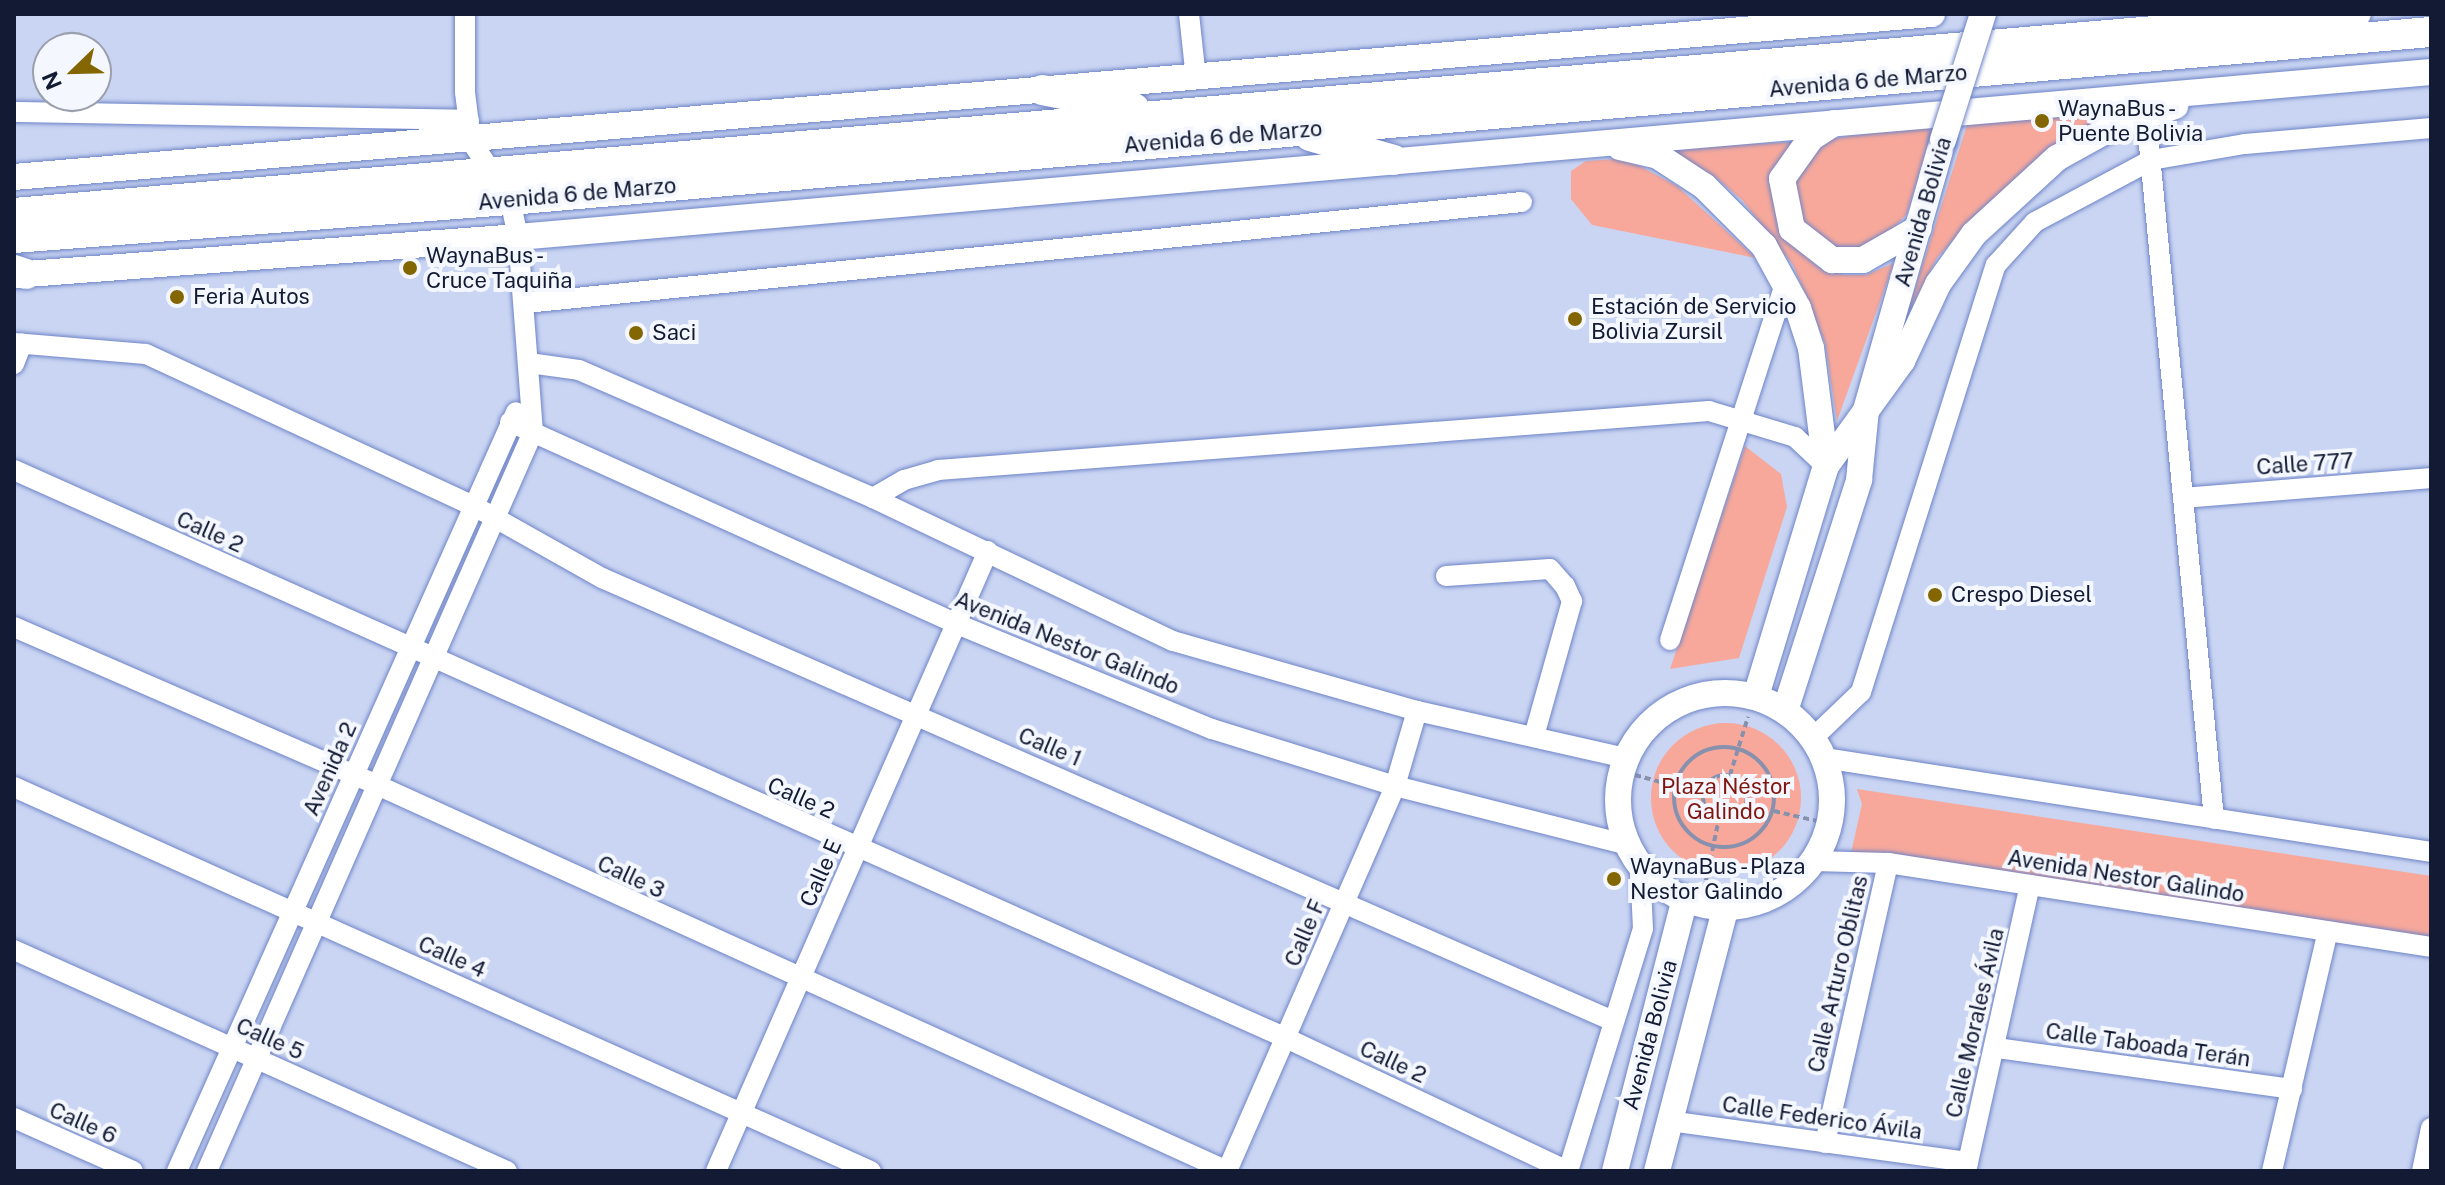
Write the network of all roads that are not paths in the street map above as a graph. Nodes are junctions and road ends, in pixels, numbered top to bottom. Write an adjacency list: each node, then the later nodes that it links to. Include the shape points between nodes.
1 (465, 14): 18 (street)
2 (1189, 14): 10 (street)
3 (1856, 14): 7 (main road)
4 (1932, 14): 7 (main road)
5 (1983, 14): 28 (main road, Avenida Bolivia, bridge)
6 (2356, 14): 15 (highway, Avenida 6 de Marzo)
7 (1831, 24): 10 (main road)
8 (2431, 32): 19 (highway, Avenida 6 de Marzo)
9 (2431, 72): 12 (main road, Avenida 6 de Marzo)
10 (1196, 78): 11 (main road)
11 (1042, 90): 15 (highway); 18 (main road)
12 (2232, 90): 14 (main road); 16 (main road, Avenida 6 de Marzo)
13 (14, 112): 18 (street)
14 (2146, 114): 22 (street); 38 (main road, via 2057,158 1974,234 1938,284 1902,361)
15 (1171, 115): 23 (highway, Avenida 6 de Marzo)
16 (1837, 122): 20 (main road, Avenida 6 de Marzo); 28 (main road, via 1811,138 1782,179 1792,229 1832,260 1863,260)
17 (2431, 128): 22 (street, via 2245,144)
18 (470, 131): 23 (street); 24 (main road)
19 (1292, 131): 21 (highway); 25 (highway, Avenida 6 de Marzo)
20 (1585, 142): 21 (main road, Avenida 6 de Marzo); 32 (main road, via 1658,156 1704,186 1764,246)
21 (1394, 160): 29 (main road, Avenida 6 de Marzo)
22 (2151, 160): 46 (street); 61 (street, via 2035,222 1996,265 1861,692)
23 (491, 174): 25 (street); 27 (highway, Avenida 6 de Marzo)
24 (14, 177)
25 (510, 200): 29 (street); 30 (highway, Avenida 6 de Marzo)
26 (1522, 202): 33 (street)
27 (14, 213)
28 (1919, 228): 38 (main road, Avenida Bolivia)
29 (518, 237): 31 (main road, Avenida 6 de Marzo); 33 (street)
30 (14, 238)
31 (18, 273)
32 (1785, 284): 39 (street); 42 (main road, via 1811,348)
33 (526, 303): 35 (street)
34 (18, 343): 36 (street); 47 (street, Calle 1, via 146,354)
35 (529, 363): 37 (street); 45 (street, Avenida Nestor Galindo, via 579,370)
36 (14, 364)
37 (530, 388): 40 (street, Avenida 2); 41 (street)
38 (1866, 410): 42 (main road, Avenida Bolivia); 58 (main road, Avenida Bolivia, via 1859,480)
39 (1742, 418): 42 (street, via 1795,437); 45 (street, via 1709,411 938,470 904,480); 53 (street)
40 (510, 422): 41 (street, Avenida Nestor Galindo); 47 (street, Avenida 2)
41 (533, 432): 48 (street); 51 (street, Avenida Nestor Galindo)
42 (1826, 466): 56 (main road, Avenida Bolivia)
43 (14, 470): 54 (street, Calle 2)
44 (2431, 478): 46 (street, Calle 777)
45 (873, 498): 49 (street, Avenida Nestor Galindo)
46 (2183, 498): 67 (street)
47 (474, 506): 48 (street, Calle 1); 54 (street, Avenida 2)
48 (495, 518): 55 (street); 59 (street, Calle 1, via 602,578)
49 (988, 551): 51 (street, Calle E); 57 (street, Avenida Nestor Galindo, via 1173,641)
50 (1446, 576): 60 (street, via 1550,569 1565,586 1572,601)
51 (957, 624): 59 (street, Calle E); 65 (street, Avenida Nestor Galindo, via 1212,729)
52 (14, 627): 63 (street, Calle 3)
53 (1670, 640)
54 (410, 648): 55 (street, Calle 2); 63 (street, Avenida 2)
55 (434, 658): 64 (street); 68 (street, Calle 2)
56 (1756, 696): 58 (main road); 62 (main road, via 1725,691 1694,696 1665,709 1641,731)
57 (1417, 711): 60 (street, Avenida Nestor Galindo); 65 (street, Calle F)
58 (1785, 711): 61 (main road)
59 (917, 715): 68 (street, Calle E); 74 (street, Calle 1)
60 (1534, 736): 62 (street, Avenida Nestor Galindo)
61 (1818, 748): 67 (street); 71 (main road, via 1830,779 1830,824)
62 (1623, 765): 70 (main road, via 1617,797)
63 (354, 775): 64 (street, Calle 3); 76 (street, Avenida 2)
64 (377, 785): 77 (street); 81 (street, Calle 3)
65 (1395, 786): 70 (street, Avenida Nestor Galindo); 74 (street, Calle F)
66 (14, 787): 76 (street, Calle 4)
67 (2214, 819): 69 (street)
68 (857, 850): 81 (street, Calle E); 83 (street, Calle 2)
69 (2431, 852)
70 (1634, 855): 75 (main road); 82 (street, via 1643,929)
71 (1813, 861): 72 (street, Avenida Nestor Galindo); 75 (main road, via 1775,895)
72 (1888, 863): 73 (street, Avenida Nestor Galindo); 92 (street, Calle Arturo Oblitas)
73 (2030, 885): 78 (street, Avenida Nestor Galindo); 85 (street, Calle Morales Ávila)
74 (1345, 901): 82 (street, Calle 1); 83 (street, Calle F)
75 (1704, 904): 90 (main road, Avenida Bolivia); 102 (main road, Avenida Bolivia)
76 (292, 912): 77 (street, Calle 4); 84 (street, Avenida 2)
77 (315, 922): 86 (street); 88 (street, Calle 4)
78 (2328, 931): 79 (street, Avenida Nestor Galindo); 87 (street)
79 (2431, 947)
80 (14, 950): 84 (street, Calle 5)
81 (799, 981): 88 (street, Calle E); 100 (street, Calle 3)
82 (1613, 1021): 101 (street)
83 (1286, 1038): 100 (street, Calle F); 101 (street, Calle 2)
84 (232, 1048): 86 (street, Calle 5); 95 (street, Avenida 2)
85 (1997, 1048): 87 (street, Calle Taboada Terán); 93 (street, Calle Morales Ávila)
86 (256, 1058): 96 (street); 97 (street, Calle 5)
87 (2292, 1089): 104 (street)
88 (742, 1113): 98 (street, Calle E); 99 (street, Calle 4)
89 (14, 1118): 94 (street, Calle 6)
90 (1669, 1121): 92 (street, Calle Federico Ávila); 103 (main road, Avenida Bolivia)
91 (2431, 1128): 105 (street)
92 (1825, 1143): 93 (street, Calle Federico Ávila)
93 (1967, 1166)
94 (133, 1171)
95 (177, 1171)
96 (207, 1171)
97 (507, 1171)
98 (716, 1171)
99 (871, 1171)
100 (1227, 1171)
101 (1568, 1171)
102 (1615, 1171)
103 (1657, 1171)
104 (2272, 1171)
105 (2422, 1171)

